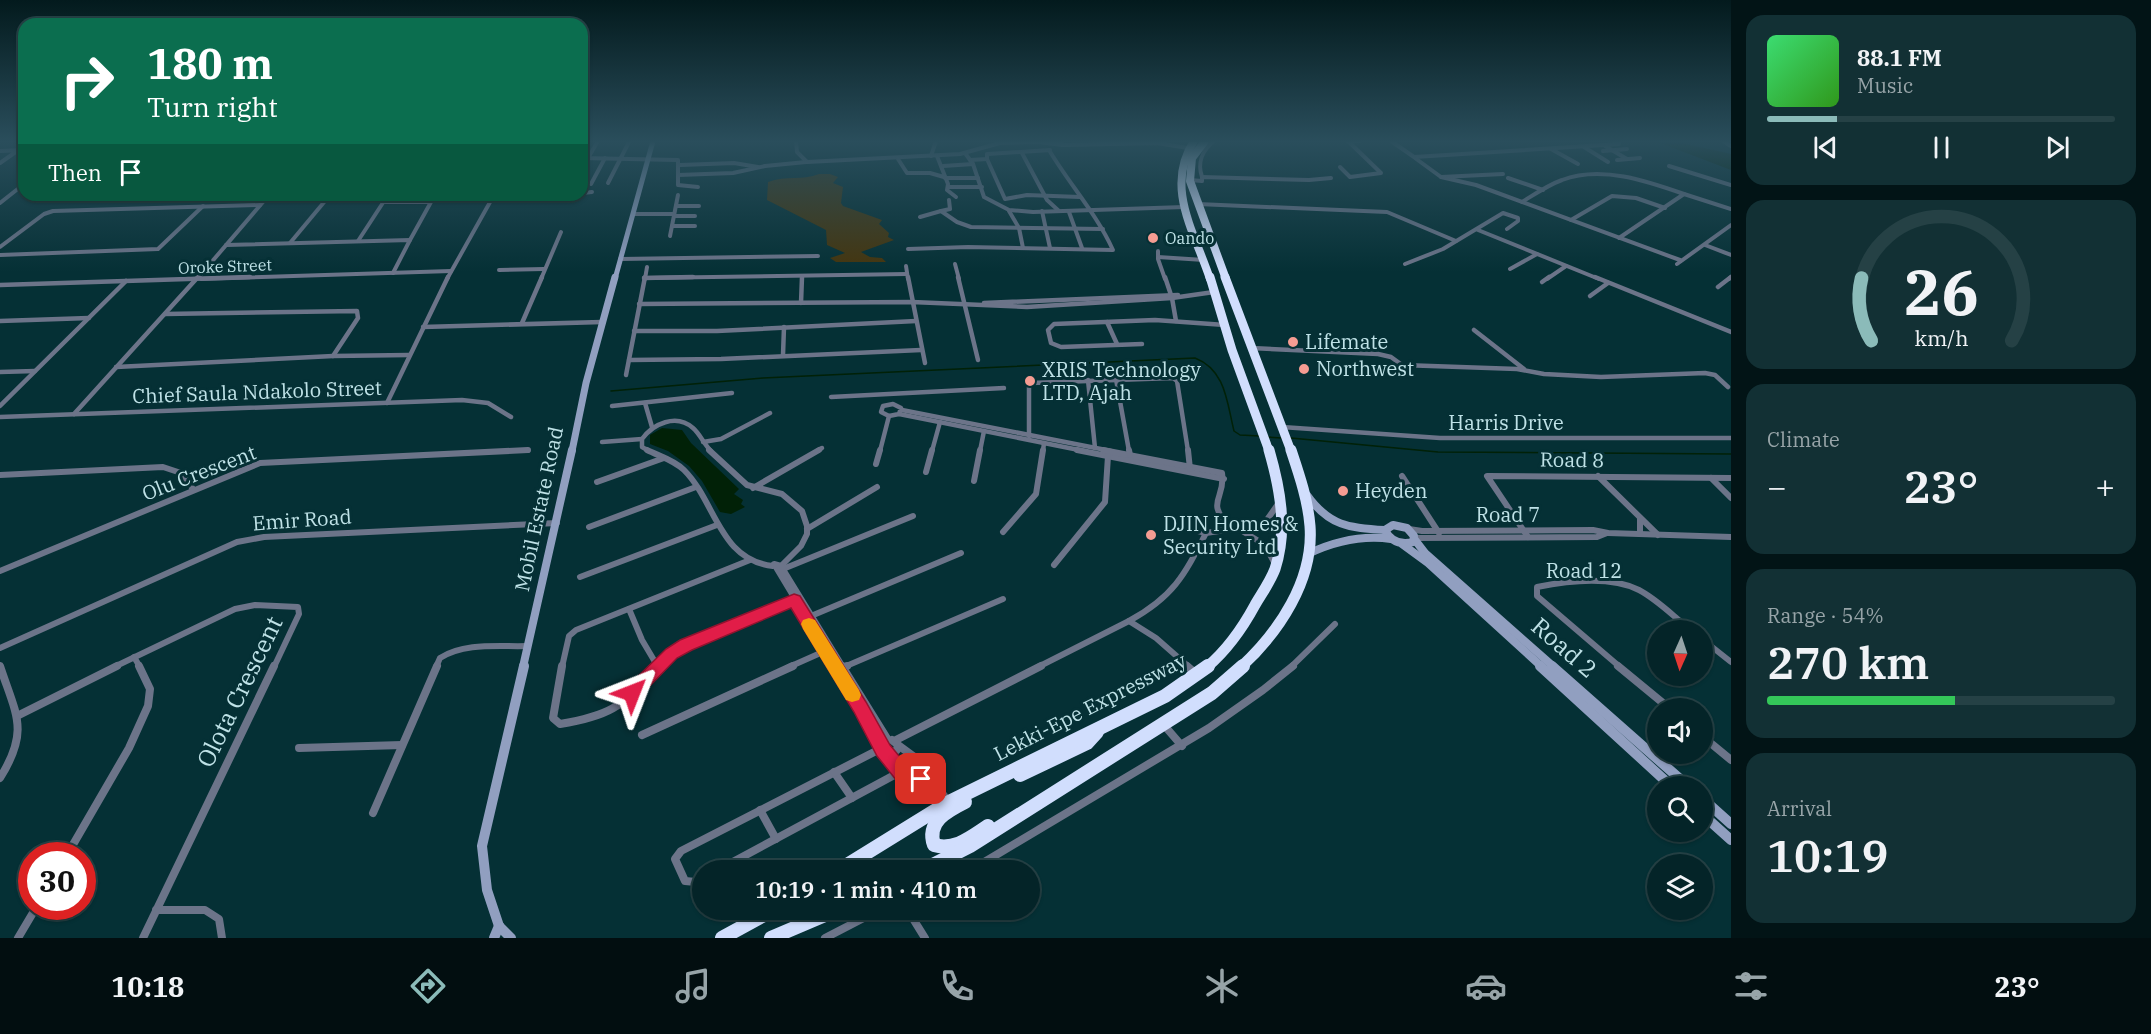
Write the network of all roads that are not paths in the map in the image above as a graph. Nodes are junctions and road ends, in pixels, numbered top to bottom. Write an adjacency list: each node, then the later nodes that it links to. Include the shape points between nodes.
1 (640, 185): 45 (main road, Mobil Estate Road)
2 (678, 185): 14 (street)
3 (999, 185): 21 (street, via 1005,199)
4 (1038, 185): 21 (street)
5 (1070, 185): 23 (street)
6 (1180, 185): 36 (highway, Lekki-Epe Expressway)
7 (1192, 185): 31 (highway)
8 (1475, 185): 29 (street)
9 (1528, 185): 16 (street)
10 (1553, 185): 16 (street)
11 (1658, 185): 19 (street)
12 (948, 187): 13 (street); 22 (street, via 948,192)
13 (982, 187): 41 (street, via 986,200)
14 (698, 188)
15 (18, 189): 30 (street)
16 (1543, 190): 29 (street)
17 (588, 192): 18 (street)
18 (592, 192)
19 (1684, 194): 37 (street); 38 (street)
20 (678, 195): 34 (street)
21 (1044, 196): 23 (street); 43 (street)
22 (956, 197)
23 (1080, 197): 39 (street)
24 (949, 200): 40 (street, via 950,210)
25 (264, 201): 32 (street)
26 (325, 201): 67 (street)
27 (491, 201): 91 (street)
28 (383, 202): 64 (street, via 432,204); 65 (street)
29 (1522, 202): 49 (street)
30 (0, 203)
31 (1198, 204): 66 (street, via 1387,212); 126 (highway)
32 (260, 205): 33 (street); 68 (street)
33 (204, 206): 70 (street, via 48,212); 77 (street, via 158,249)
34 (676, 206): 35 (street); 46 (street)
35 (699, 206)
36 (1184, 207): 39 (street); 82 (highway, Lekki-Epe Expressway)
37 (1666, 208): 49 (street, via 1636,198 1612,196); 63 (street)
38 (1731, 209)
39 (1091, 210): 44 (street); 56 (street)
40 (941, 211): 48 (street); 53 (street, via 971,226)
41 (1009, 211): 42 (street); 53 (street)
42 (1042, 211): 43 (street); 54 (street)
43 (1059, 211): 44 (street)
44 (1070, 212): 55 (street)
45 (633, 214): 46 (street); 81 (main road, Mobil Estate Road)
46 (674, 215): 47 (street); 51 (street)
47 (695, 216)
48 (920, 217)
49 (1570, 220): 63 (street)
50 (1731, 225): 59 (street)
51 (672, 226): 52 (street); 62 (street)
52 (695, 226)
53 (1019, 228): 54 (street); 71 (street)
54 (1047, 228): 55 (street); 72 (street)
55 (1076, 229): 56 (street); 73 (street)
56 (1103, 229): 73 (street, via 1113,250)
57 (1507, 229): 58 (street, via 1518,218 1503,213)
58 (1478, 230): 66 (street); 76 (street)
59 (1725, 230): 61 (street); 69 (street)
60 (561, 232): 88 (street)
61 (1731, 232)
62 (670, 236)
63 (1619, 238): 69 (street, via 1678,262)
64 (410, 240): 65 (street); 92 (street)
65 (358, 241): 67 (street)
66 (1456, 241): 84 (street)
67 (290, 243): 68 (street)
68 (226, 245): 97 (street)
69 (1705, 245): 78 (street)
70 (0, 247)
71 (1023, 248): 72 (street); 74 (street)
72 (1050, 248): 73 (street)
73 (1082, 248)
74 (908, 249)
75 (1158, 251): 80 (street)
76 (1537, 254): 86 (street); 89 (street)
77 (0, 255)
78 (1731, 255)
79 (818, 256): 81 (street)
80 (1158, 257): 82 (street); 104 (street)
81 (620, 259): 115 (main road, Mobil Estate Road)
82 (1203, 260): 103 (highway, Lekki-Epe Expressway)
83 (955, 264): 109 (street)
84 (1405, 264)
85 (906, 266): 93 (street)
86 (1566, 266): 99 (street); 100 (street)
87 (647, 267): 96 (street)
88 (544, 269): 90 (street); 117 (street)
89 (1510, 269)
90 (499, 270)
91 (451, 271): 92 (street, Oroke Street); 119 (street)
92 (393, 273): 97 (street, Oroke Street)
93 (907, 274): 94 (street); 106 (street)
94 (802, 277): 96 (street); 107 (street)
95 (1731, 277): 102 (street)
96 (644, 278): 108 (street)
97 (197, 279): 98 (street, Oroke Street); 110 (street)
98 (126, 281): 101 (street, Oroke Street); 111 (street)
99 (1542, 282)
100 (1608, 283): 105 (street); 123 (street)
101 (0, 285)
102 (1718, 287)
103 (1214, 292): 104 (street); 118 (highway, Lekki-Epe Expressway)
104 (1171, 296): 109 (street, via 1027,307); 114 (street)
105 (1590, 296)
106 (912, 302): 107 (street); 109 (street); 113 (street)
107 (801, 303): 108 (street)
108 (639, 304): 122 (street)
109 (964, 304): 132 (street)
110 (165, 314): 129 (street, via 357,311 358,318); 134 (street)
111 (88, 318): 112 (street); 136 (street)
112 (0, 321)
113 (915, 321): 120 (street); 127 (street)
114 (1176, 321): 116 (street); 118 (street)
115 (602, 322): 117 (street); 192 (main road, Mobil Estate Road)
116 (1107, 322): 124 (street); 124 (street, via 1054,324 1048,330 1051,343 1061,347)
117 (522, 323): 119 (street)
118 (1225, 325): 188 (highway, Lekki-Epe Expressway, via 1266,438)
119 (423, 327): 128 (street)
120 (784, 327): 122 (street); 130 (street)
121 (1474, 330): 135 (street)
122 (634, 331): 131 (street)
123 (1731, 332)
124 (1117, 344): 125 (street)
125 (1142, 344)
126 (1251, 348): 135 (street, via 1378,354 1409,366); 159 (highway)
127 (921, 350): 130 (street); 133 (street)
128 (410, 355): 129 (street); 147 (street)
129 (333, 356): 134 (street)
130 (783, 356): 131 (street)
131 (629, 360): 138 (street)
132 (978, 360)
133 (926, 363)
134 (116, 367): 153 (street)
135 (1526, 370): 141 (street, via 1628,378 1706,373)
136 (36, 371): 137 (street); 149 (street)
137 (0, 372)
138 (626, 375)
139 (1088, 380): 140 (street); 161 (street, via 1029,384); 168 (street)
140 (1116, 380): 170 (street); 174 (street, via 1176,379)
141 (1728, 387)
142 (1004, 388): 144 (street)
143 (732, 393): 146 (street)
144 (886, 394): 145 (street); 148 (street)
145 (831, 397)
146 (645, 402): 150 (street); 158 (street)
147 (387, 403): 153 (street, Chief Saula Ndakolo Street); 156 (street, Chief Saula Ndakolo Street, via 473,400)
148 (889, 404): 151 (street, via 899,406); 154 (street, via 881,410)
149 (0, 406)
150 (612, 406)
151 (901, 412): 154 (street); 157 (street); 161 (street)
152 (770, 413): 165 (street, via 722,440)
153 (74, 414): 155 (street, Chief Saula Ndakolo Street)
154 (889, 416): 173 (street)
155 (0, 417)
156 (511, 417)
157 (940, 423): 160 (street); 175 (street)
158 (652, 427): 163 (street); 165 (street, via 682,423 691,427)
159 (1283, 430): 162 (street, Harris Drive, via 1440,438); 183 (highway)
160 (984, 431): 161 (street); 181 (street)
161 (1029, 438): 166 (street); 168 (street)
162 (1731, 438)
163 (642, 439): 164 (street); 172 (street, via 642,447)
164 (602, 442)
165 (703, 442): 186 (street)
166 (1044, 443): 171 (street); 201 (street, via 1036,494)
167 (822, 448): 186 (street)
168 (1095, 448): 170 (street)
169 (528, 450): 187 (street, Olu Crescent, via 260,463)
170 (1130, 455): 174 (street)
171 (1108, 456): 174 (street); 214 (street, via 1105,502)
172 (664, 458): 182 (street); 184 (street, via 680,466)
173 (876, 464)
174 (1190, 470): 195 (street, via 1222,473 1217,510)
175 (926, 472)
176 (0, 476): 187 (street, via 163,467 183,473)
177 (1402, 476): 203 (street)
178 (1598, 476): 179 (street, Road 8); 191 (street); 204 (street, Road 8, via 1487,476)
179 (1711, 477): 180 (street, Road 8); 189 (street)
180 (1731, 477)
181 (974, 481)
182 (597, 482)
183 (1301, 485): 199 (main road, via 1319,511 1336,523 1359,530); 212 (highway, via 1311,531)
184 (696, 487): 193 (street); 194 (street)
185 (877, 487): 198 (street)
186 (753, 488): 198 (street, via 774,491 795,501 804,512)
187 (193, 489): 217 (street, Olu Crescent)
188 (1280, 493): 196 (street, via 1277,508 1264,524); 216 (highway, Lekki-Epe Expressway, via 1281,542)
189 (1731, 498)
190 (914, 516): 215 (street)
191 (1640, 518): 205 (street); 206 (street)
192 (557, 523): 226 (main road, Mobil Estate Road); 227 (street, Emir Road, via 264,537 237,542)
193 (717, 525): 213 (street); 218 (street)
194 (589, 527)
195 (1230, 528): 196 (street); 202 (street)
196 (1237, 528): 216 (street, via 1266,547)
197 (1407, 528): 199 (main road, via 1393,525); 203 (street, Road 7); 209 (main road, Road 2)
198 (807, 529): 215 (street, via 802,544)
199 (1385, 530): 208 (main road)
200 (1198, 531): 202 (street)
201 (1003, 532)
202 (1206, 533): 224 (street, via 1179,584 1158,604)
203 (1439, 534): 204 (street, Road 7); 209 (street, Road 7)
204 (1526, 534): 205 (street, Road 7)
205 (1640, 534): 206 (street, Road 7)
206 (1658, 535): 207 (street, Road 7)
207 (1731, 537)
208 (1391, 539): 210 (main road, Road 2); 212 (main road, via 1330,542)
209 (1415, 539): 210 (main road); 251 (main road, Road 2, via 1425,553)
210 (1402, 544): 250 (main road, Road 2, via 1428,563)
211 (961, 553): 222 (street)
212 (1308, 554): 239 (highway, via 1294,596 1261,649 1212,693)
213 (750, 560): 215 (street, via 762,566); 221 (street)
214 (1054, 565)
215 (779, 567): 220 (street); 222 (street)
216 (1275, 569): 235 (highway, Lekki-Epe Expressway, via 1236,639)
217 (0, 571)
218 (580, 578)
219 (1003, 599): 234 (street)
220 (794, 600): 229 (street); 233 (street, via 686,645)
221 (629, 609): 233 (street); 233 (street, via 569,636 553,718 560,723 602,716 621,704)
222 (811, 616): 234 (street)
223 (1678, 620): 237 (street, Road 12, via 1638,590 1622,584 1537,587 1537,596 1554,612)
224 (1130, 621): 235 (street, via 1156,638); 243 (street)
225 (1335, 624): 245 (street, via 1255,698)
226 (529, 646): 242 (street, via 471,648 444,655); 276 (main road, Mobil Estate Road, via 482,846 488,890)
227 (0, 648)
228 (1713, 648): 231 (street)
229 (825, 651): 241 (street); 243 (street)
230 (134, 657): 238 (street, Olota Crescent); 264 (street, via 152,697 120,764); 270 (street, Olota Crescent, via 235,609 255,605 298,607 296,623)
231 (1731, 662)
232 (0, 666): 236 (street)
233 (658, 667)
234 (844, 667): 243 (street)
235 (1198, 676): 240 (highway, Lekki-Epe Expressway)
236 (3, 689): 238 (street)
237 (1657, 698)
238 (17, 716): 252 (street, via 21,737)
239 (1162, 724): 245 (street); 256 (highway)
240 (1101, 728): 255 (highway, Lekki-Epe Expressway); 256 (highway, via 1087,743 958,805 936,821 930,839 944,849 954,846)
241 (642, 735)
242 (402, 745): 246 (street); 259 (street)
243 (888, 745): 248 (street); 249 (street); 253 (street, via 913,756)
244 (1713, 745): 247 (street)
245 (1182, 746): 268 (street)
246 (299, 748)
247 (1731, 760)
248 (834, 772): 254 (street); 258 (street)
249 (900, 772): 253 (street); 254 (street)
250 (1660, 776)
251 (1677, 776)
252 (0, 778)
253 (931, 779): 255 (street)
254 (852, 798): 262 (street)
255 (950, 802): 266 (highway, Lekki-Epe Expressway)
256 (1028, 808): 267 (highway)
257 (1713, 808): 261 (main road)
258 (760, 810): 262 (street); 269 (street, via 681,851 675,859 685,881)
259 (373, 813)
260 (1713, 824): 263 (main road)
261 (1731, 824)
262 (776, 839): 265 (street)
263 (1731, 840)
264 (75, 842)
265 (737, 860)
266 (856, 860)
267 (943, 860)
268 (988, 860)
269 (692, 882)
270 (156, 910): 279 (street, Olota Crescent); 280 (street, via 205,910 219,919)
271 (29, 920): 278 (street)
272 (756, 920): 283 (highway)
273 (813, 920): 284 (highway)
274 (860, 920): 285 (street)
275 (913, 920): 277 (street)
276 (499, 926): 281 (main road); 282 (main road)
277 (923, 937)
278 (18, 938)
279 (143, 938)
280 (222, 938)
281 (494, 938)
282 (511, 938)
283 (722, 938)
284 (771, 938)
285 (825, 938)

